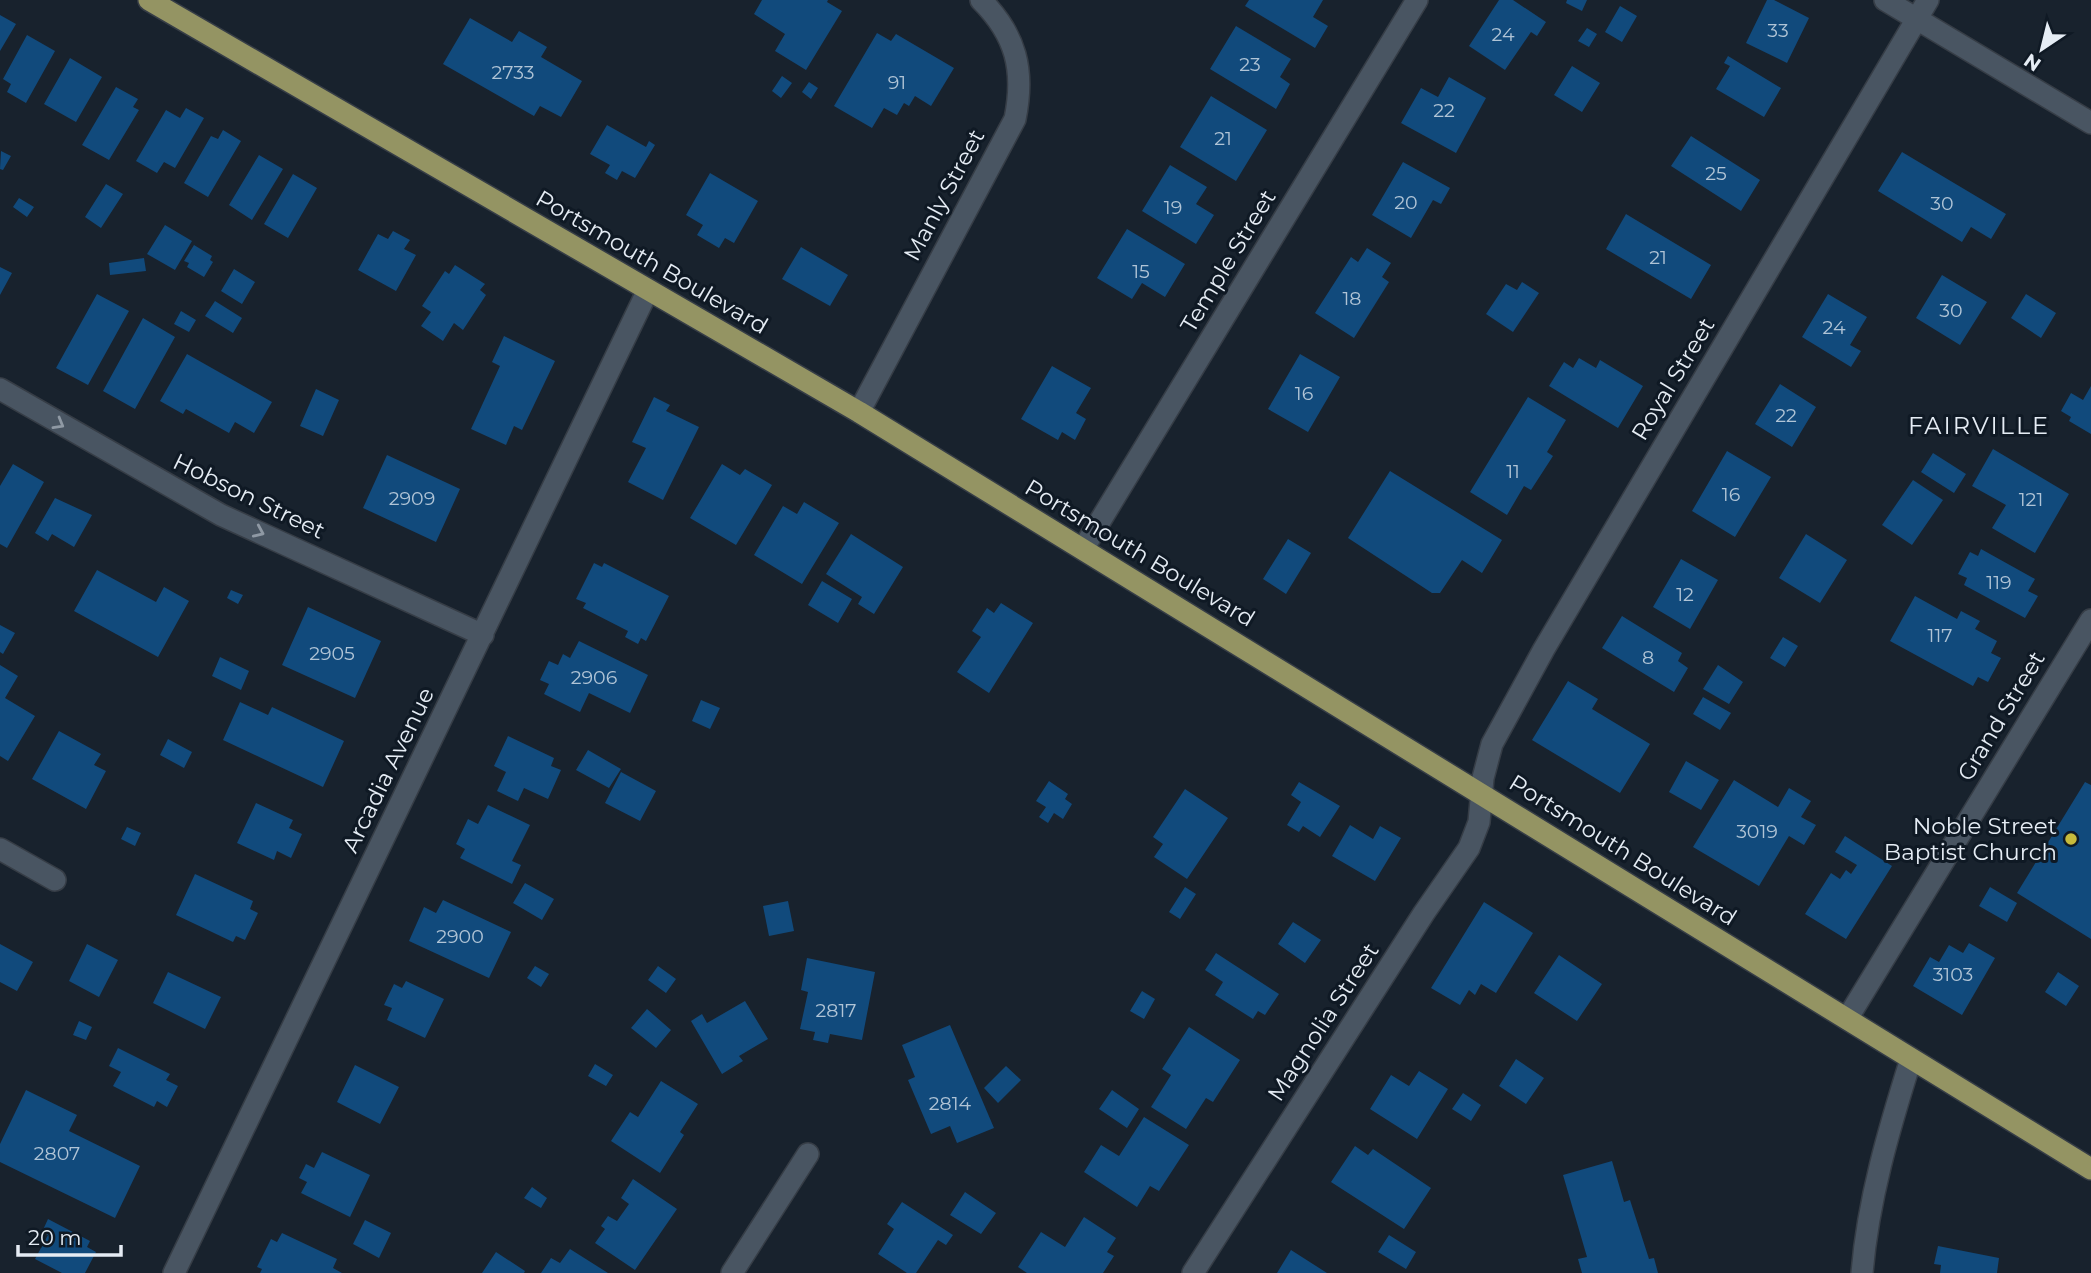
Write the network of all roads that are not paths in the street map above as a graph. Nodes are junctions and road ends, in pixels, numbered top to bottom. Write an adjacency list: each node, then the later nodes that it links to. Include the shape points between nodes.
1 (149, 0): 8 (main road, Portsmouth Boulevard)
2 (981, 0): 10 (street, Manly Street, via 998,17 1012,43 1020,72 1015,119)
3 (1417, 0): 11 (street, Temple Street)
4 (1885, 0): 6 (street)
5 (1928, 0): 6 (street, Royal Street)
6 (1916, 19): 7 (street); 14 (street, Royal Street, via 1544,649 1492,744)
7 (2091, 123)
8 (648, 289): 10 (main road, Portsmouth Boulevard); 13 (street, Arcadia Avenue)
9 (0, 389): 13 (street, Hobson Street, one-way to 13, via 221,516)
10 (859, 412): 11 (main road, Portsmouth Boulevard)
11 (1083, 549): 14 (main road, Portsmouth Boulevard)
12 (2091, 620): 17 (street, Grand Street)
13 (483, 635): 21 (street, Arcadia Avenue)
14 (1482, 793): 17 (main road, Portsmouth Boulevard); 23 (street, Magnolia Street, via 1479,822 1469,848)
15 (0, 849): 16 (street)
16 (55, 880)
17 (1847, 1019): 18 (main road, Portsmouth Boulevard)
18 (1911, 1059): 20 (main road, Portsmouth Boulevard); 24 (street, via 1876,1182)
19 (808, 1154): 22 (street)
20 (2091, 1169)
21 (174, 1273)
22 (732, 1273)
23 (1193, 1273)
24 (1862, 1273)

